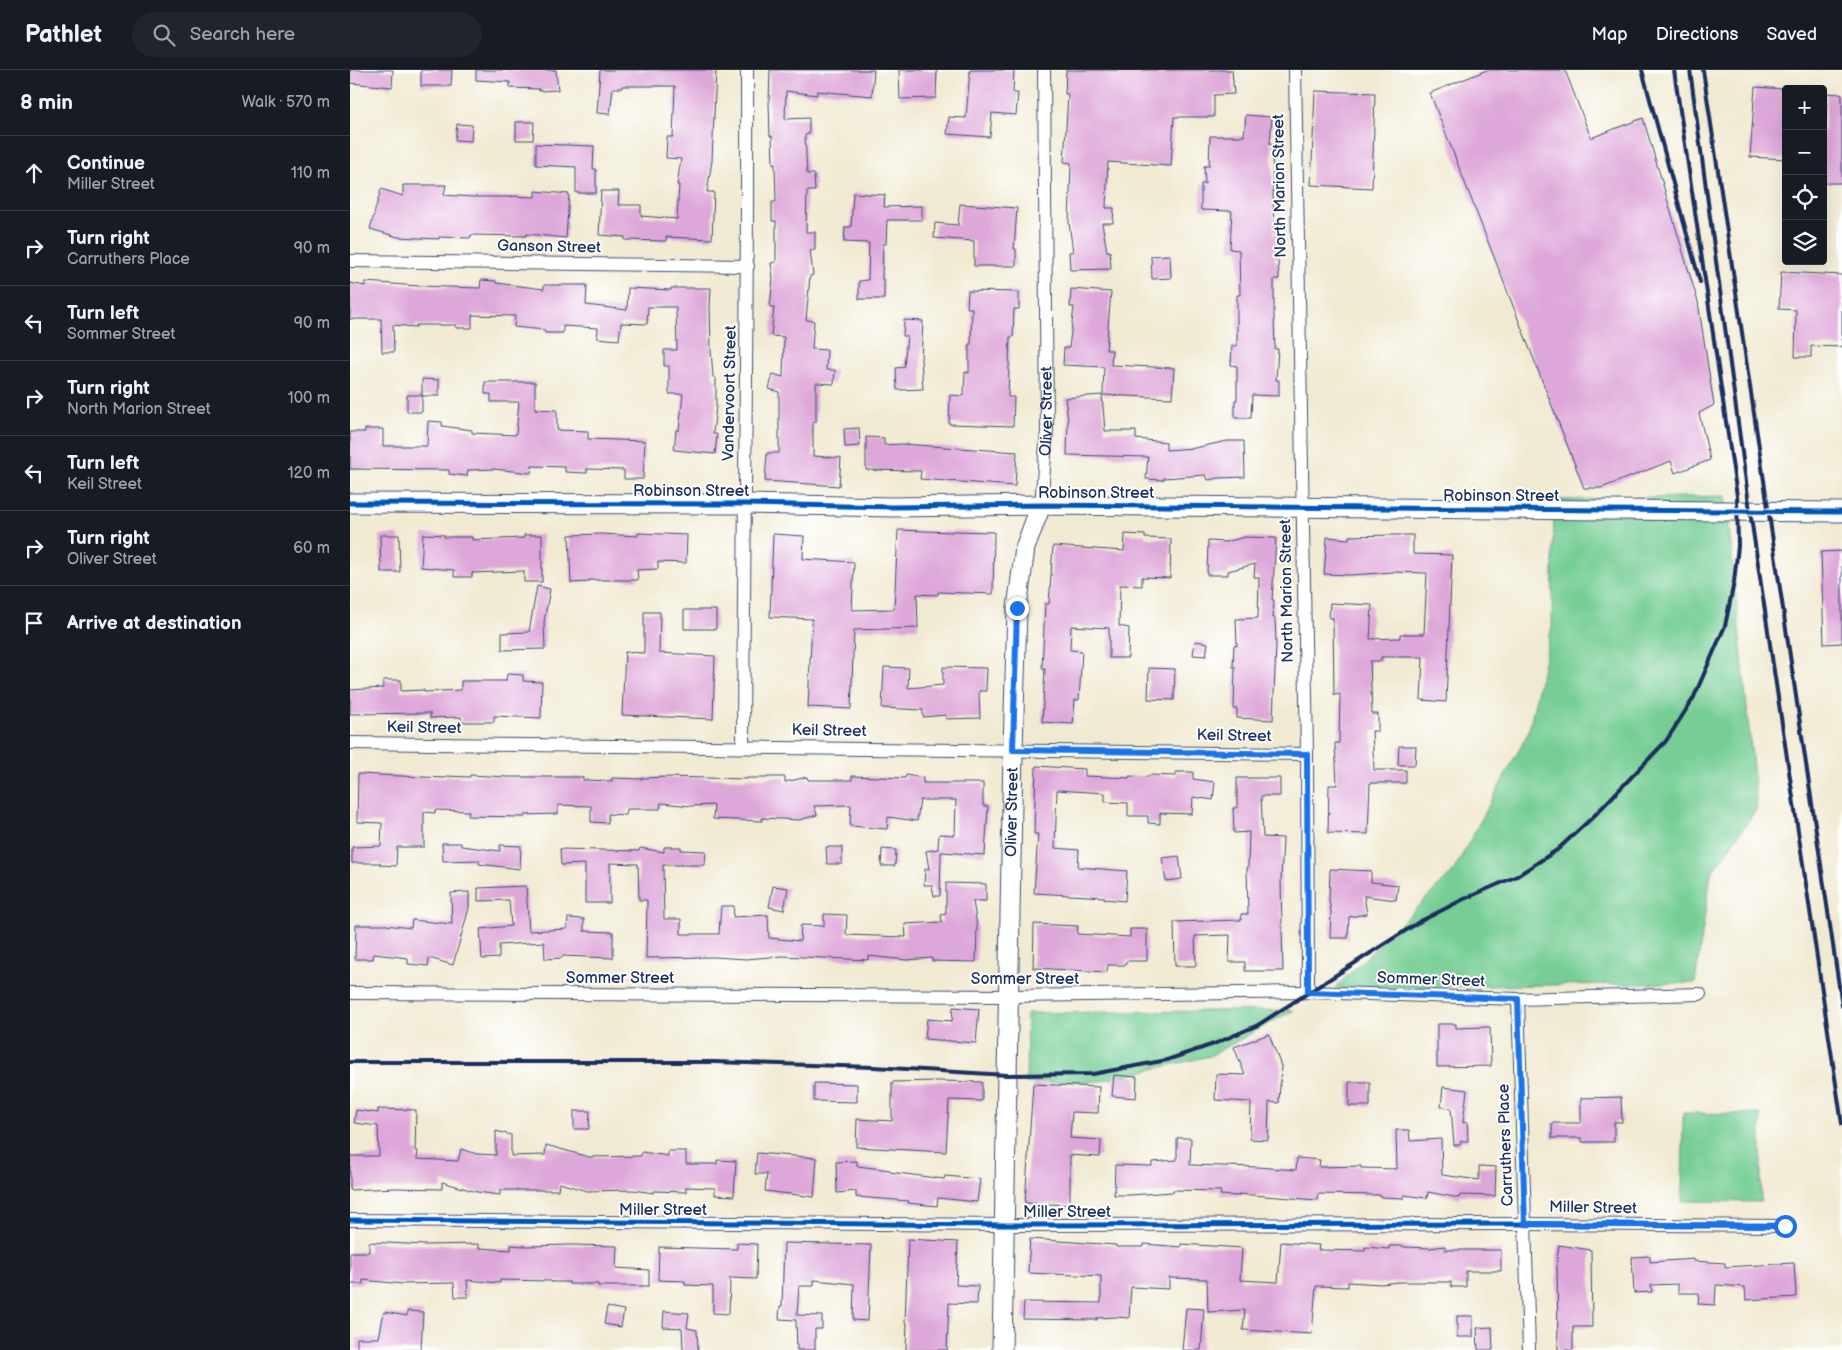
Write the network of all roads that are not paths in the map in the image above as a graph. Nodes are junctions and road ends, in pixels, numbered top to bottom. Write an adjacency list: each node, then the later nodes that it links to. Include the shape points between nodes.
1 (747, 70): 5 (street, Vandervoort Street)
2 (1044, 70): 8 (street, Oliver Street, via 1047,430)
3 (1295, 70): 9 (street, North Marion Street)
4 (350, 261): 5 (street, Ganson Street)
5 (748, 266): 7 (street, Vandervoort Street)
6 (350, 503): 7 (street, Robinson Street)
7 (744, 504): 8 (street, Robinson Street); 12 (street, Vandervoort Street)
8 (1041, 505): 9 (street, Robinson Street); 13 (street, Oliver Street, via 1025,548 1017,608)
9 (1301, 507): 10 (street, Robinson Street); 14 (street, North Marion Street)
10 (1842, 512)
11 (350, 743): 12 (street, Keil Street)
12 (743, 747): 13 (street, Keil Street)
13 (1013, 750): 14 (street, Keil Street); 18 (street, Oliver Street)
14 (1307, 754): 16 (street, North Marion Street)
15 (350, 992): 18 (street, Sommer Street)
16 (1308, 992): 18 (street, Sommer Street); 19 (street, Sommer Street)
17 (1700, 994): 19 (street, Sommer Street)
18 (1009, 996): 22 (street, Oliver Street)
19 (1518, 999): 21 (street, Carruthers Place)
20 (350, 1220): 22 (street, Miller Street)
21 (1525, 1224): 22 (street, Miller Street); 23 (street, Miller Street); 25 (street, Carruthers Place)
22 (1004, 1225): 24 (street, Oliver Street)
23 (1785, 1226)
24 (1002, 1350)
25 (1528, 1350)

